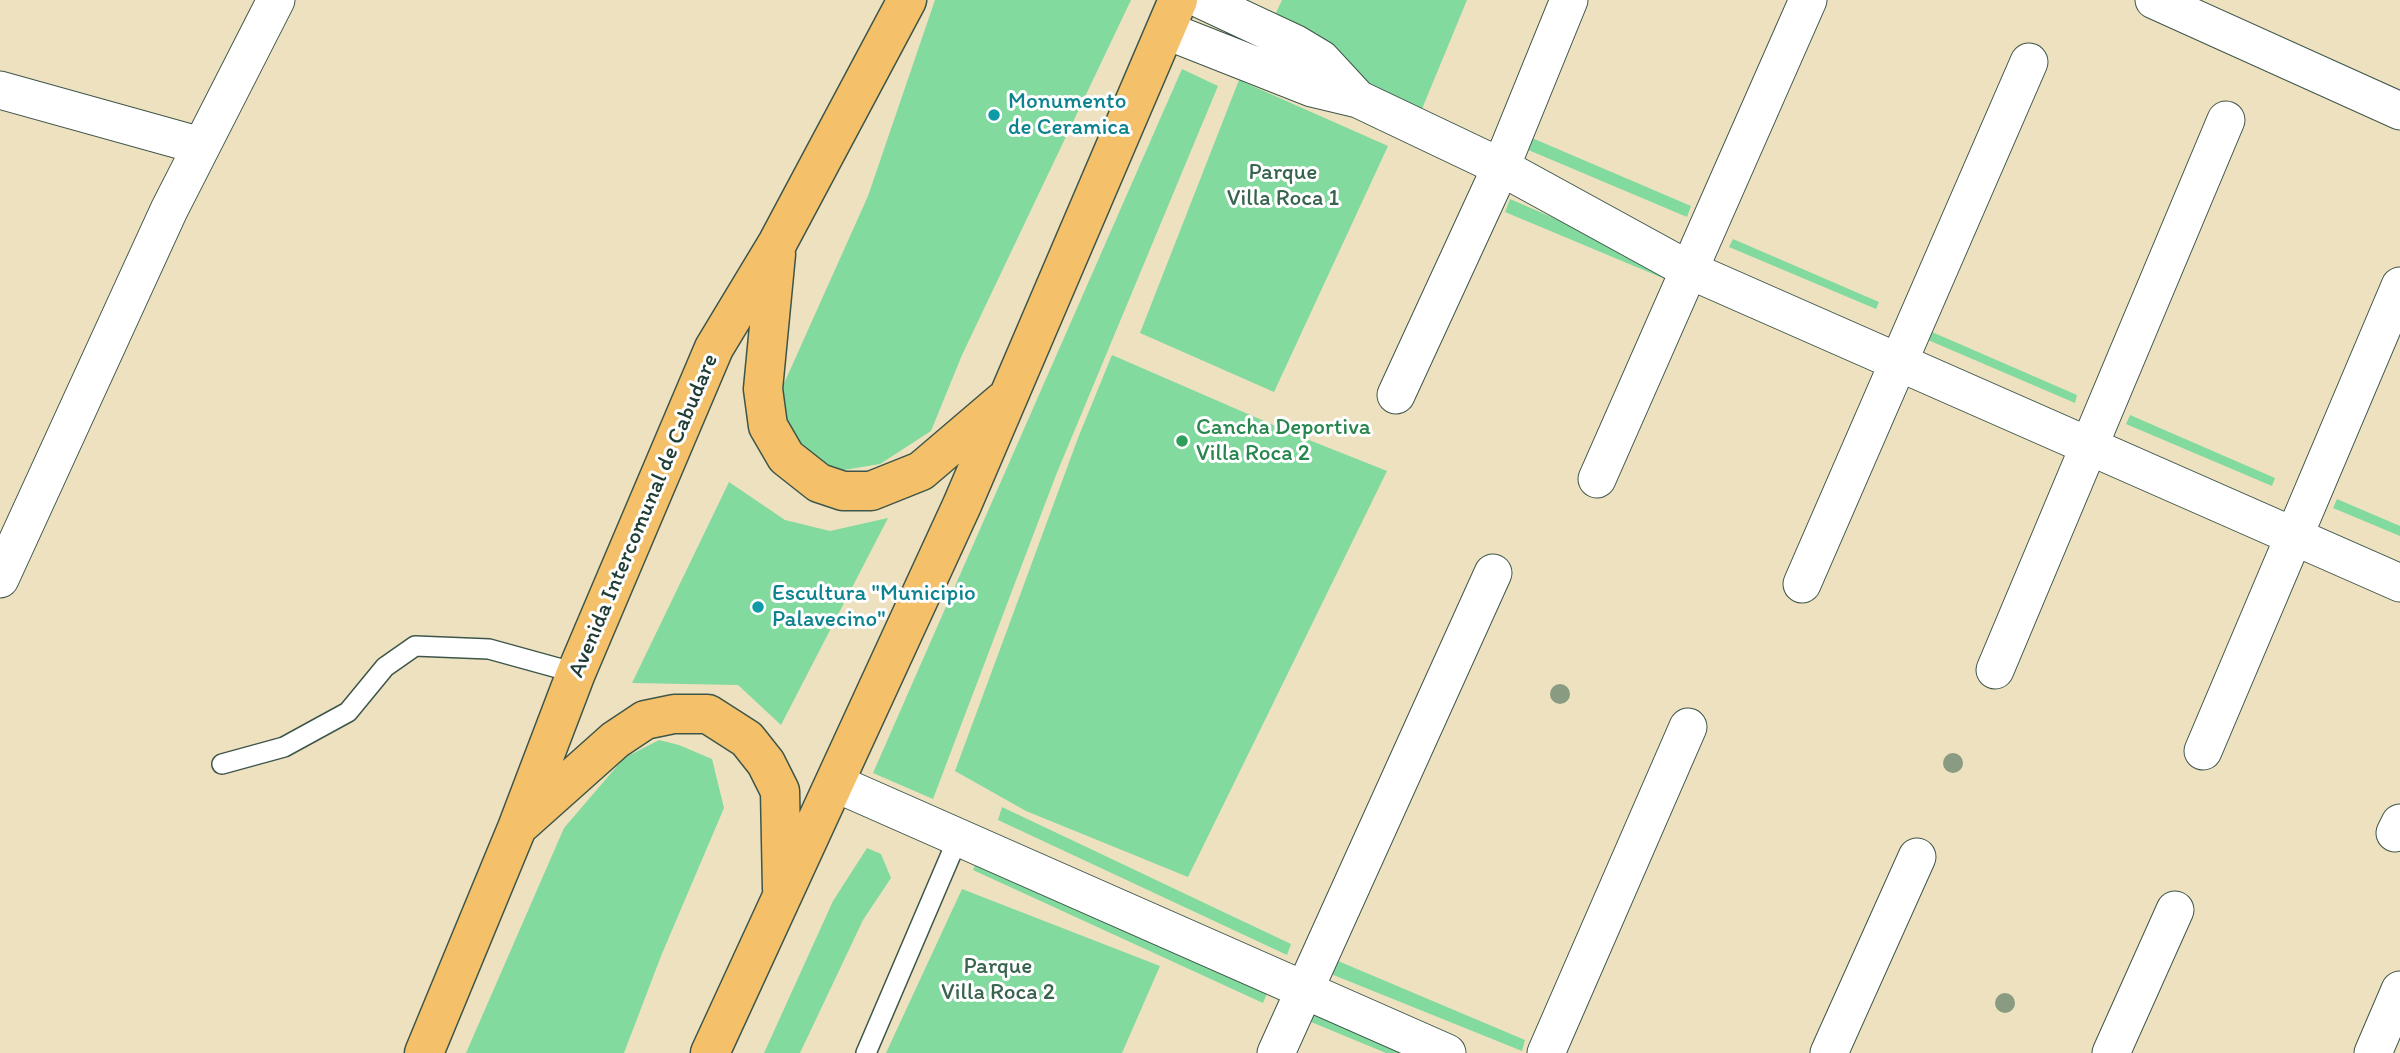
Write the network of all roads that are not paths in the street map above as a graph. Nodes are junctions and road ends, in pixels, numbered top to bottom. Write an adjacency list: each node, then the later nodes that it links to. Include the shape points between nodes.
1 (276, 0): 13 (street)
2 (907, 0): 15 (highway, Avenida Intercomunal de Cabudare)
3 (1202, 0): 10 (street, via 1321,59)
4 (1569, 0): 14 (street)
5 (1808, 0): 16 (street)
6 (2172, 4): 11 (street)
7 (1172, 15): 10 (street, via 1301,84); 20 (highway)
8 (2029, 62): 18 (street)
9 (0, 90): 13 (street)
10 (1358, 99): 14 (street)
11 (2400, 111)
12 (2226, 120): 21 (street)
13 (201, 146): 25 (street)
14 (1501, 167): 16 (street); 19 (street)
15 (778, 242): 20 (highway, via 764,389 768,426 786,457 818,483 843,491 871,491 921,471); 29 (highway, Avenida Intercomunal de Cabudare, via 714,348)
16 (1689, 270): 18 (street); 22 (street)
17 (2400, 286): 23 (street)
18 (1898, 362): 21 (street); 27 (street)
19 (1396, 395)
20 (1009, 397): 33 (highway)
21 (2089, 446): 23 (street); 28 (street)
22 (1597, 479)
23 (2295, 536): 26 (street); 31 (street)
24 (1493, 573): 40 (street)
25 (0, 579)
26 (2400, 583)
27 (1802, 584)
28 (1995, 670)
29 (576, 674): 32 (lane, via 489,649 415,646 385,667 348,712 284,747); 34 (highway, Avenida Intercomunal de Cabudare)
30 (1688, 727): 46 (street)
31 (2203, 751)
32 (222, 764)
33 (835, 783): 35 (street); 37 (highway)
34 (517, 828): 37 (highway, via 615,740 645,720 674,714 708,715 747,739 780,791); 41 (highway, Avenida Intercomunal de Cabudare)
35 (958, 838): 40 (street); 43 (lane)
36 (1917, 857): 47 (street)
37 (782, 898): 42 (highway)
38 (2175, 910): 48 (street)
39 (2400, 990): 49 (street)
40 (1304, 991): 44 (street); 45 (street)
41 (424, 1053)
42 (710, 1053)
43 (866, 1053)
44 (1276, 1053)
45 (1447, 1053)
46 (1546, 1053)
47 (1829, 1053)
48 (2111, 1053)
49 (2373, 1053)

